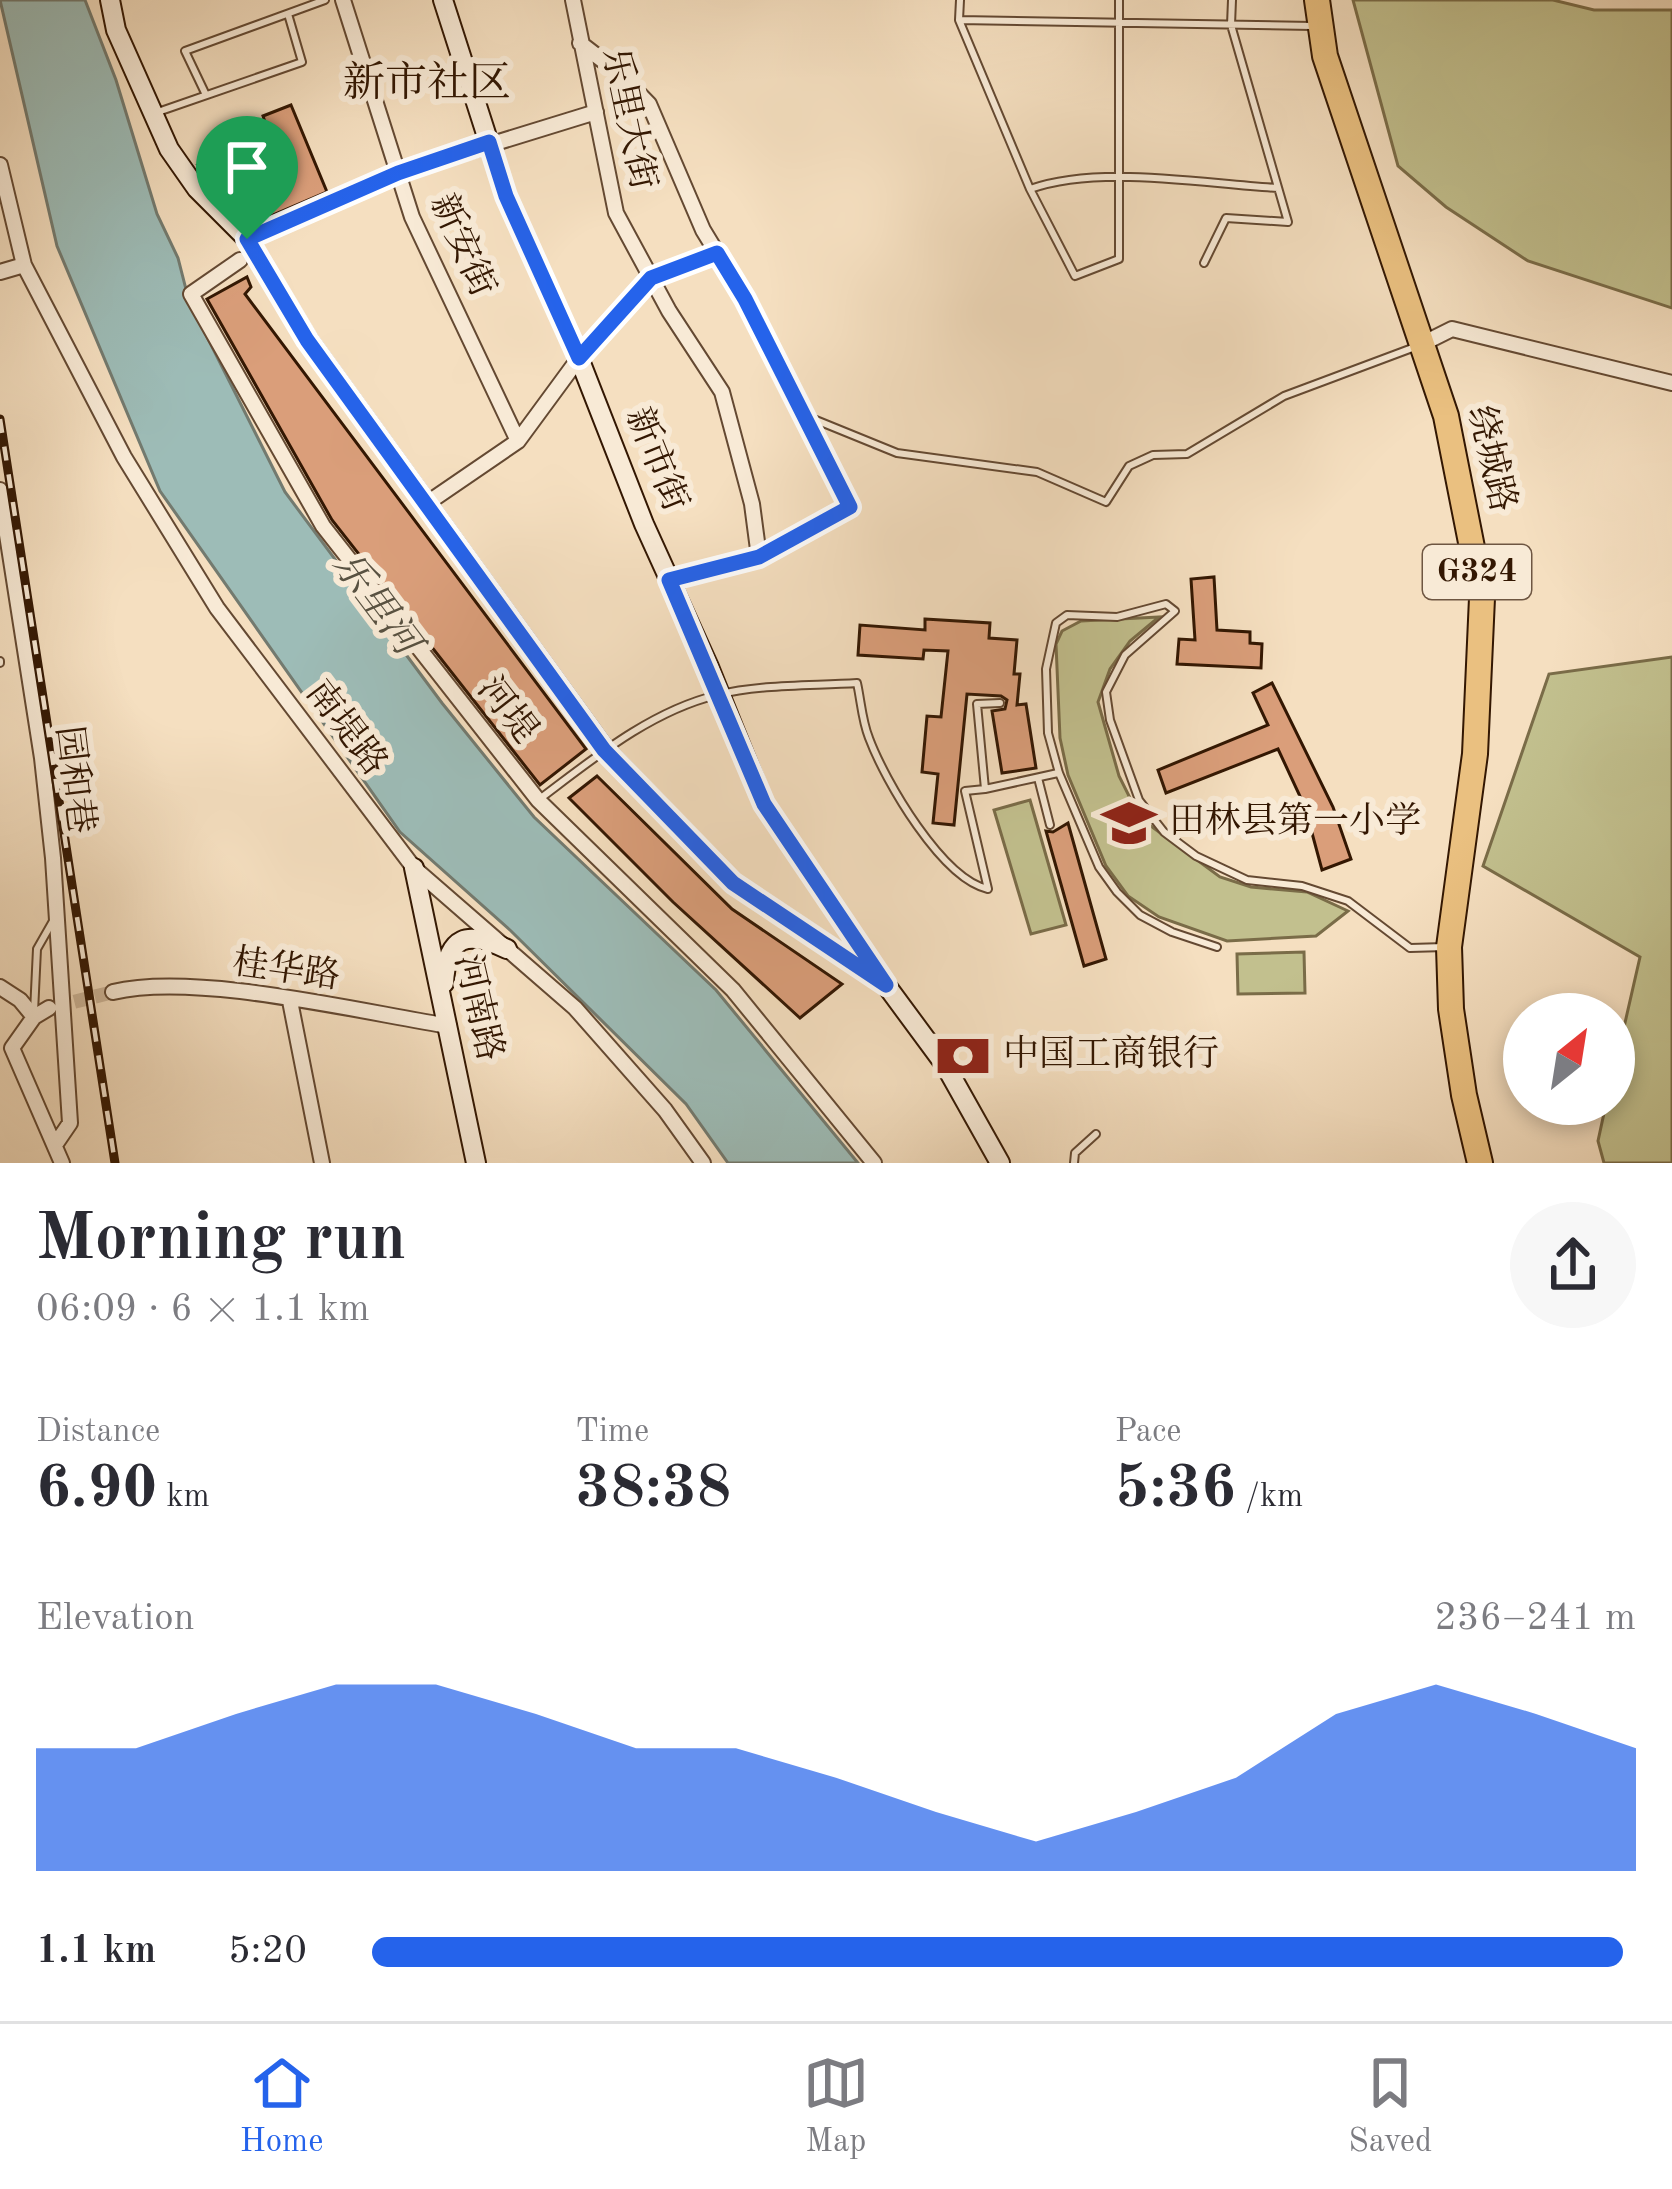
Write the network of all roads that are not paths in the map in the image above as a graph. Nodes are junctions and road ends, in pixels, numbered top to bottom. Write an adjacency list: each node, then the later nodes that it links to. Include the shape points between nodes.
1 (110, 0): 18 (street)
2 (325, 0): 10 (lane)
3 (343, 0): 21 (street, 新安街)
4 (443, 0): 19 (street, 新市街)
5 (573, 0): 15 (street, 乐里大街)
6 (960, 0): 11 (lane)
7 (1119, 0): 12 (lane)
8 (1232, 0): 13 (lane)
9 (1318, 0): 14 (highway, 绕城路 / G324)
10 (288, 14): 16 (lane, via 302,62); 16 (lane, via 185,51)
11 (958, 20): 12 (lane); 24 (lane)
12 (1119, 22): 13 (lane); 22 (lane)
13 (1231, 25): 14 (lane); 23 (lane)
14 (1321, 27): 32 (highway, 绕城路 / G324)
15 (580, 44): 17 (street, 乐里大街); 26 (street, via 649,104)
16 (206, 95): 18 (lane)
17 (596, 112): 19 (street); 31 (street, 乐里大街, via 616,213)
18 (152, 115): 25 (street, via 197,189)
19 (489, 142): 21 (street); 33 (street, 新市街)
20 (0, 165): 29 (street, 南堤路)
21 (398, 173): 25 (street); 36 (street, 新安街)
22 (1119, 178): 23 (lane); 24 (lane); 24 (lane, via 1119,259 1075,276)
23 (1278, 188): 28 (lane, via 1288,222 1226,218)
24 (1030, 189)
25 (247, 239): 38 (street, via 307,340)
26 (717, 253): 31 (street); 35 (street)
27 (241, 260): 47 (street, 河堤, via 191,293 323,526)
28 (1204, 263)
29 (24, 266): 30 (street); 49 (street, 南堤路, via 169,535)
30 (0, 272)
31 (651, 278): 33 (street); 39 (street, 乐里大街, via 722,392)
32 (1422, 344): 34 (street, via 1451,329); 35 (lane, via 1284,396 1187,454 1129,466 1106,502 1037,472 898,453); 53 (highway, 绕城路 / G324, via 1446,416 1482,598 1475,754)
33 (579, 358): 36 (street); 40 (street, 新市街)
34 (1672, 383)
35 (803, 415): 39 (street, via 850,507)
36 (518, 441): 38 (street)
37 (0, 490): 50 (street, 园和巷, via 42,758)
38 (426, 503): 43 (street)
39 (759, 557): 40 (street)
40 (669, 580): 41 (street, 新市街)
41 (720, 694): 43 (lane, via 673,710); 46 (lane, via 857,683 868,736 918,825 943,859 988,889 965,791); 51 (street, 新市街, via 764,804)
42 (1000, 703): 46 (lane, via 977,704)
43 (604, 750): 47 (lane); 55 (street, via 733,883)
44 (1059, 773): 45 (lane); 52 (lane, via 1117,892 1140,915); 53 (lane, via 1044,696 1056,623 1067,615 1117,617 1172,605 1172,616 1125,655 1106,692 1139,800 1164,832 1247,880 1348,901 1410,948)
45 (1038, 778): 46 (lane); 48 (lane)
46 (985, 789)
47 (538, 800): 70 (street, 河堤, via 733,990)
48 (1050, 825)
49 (413, 868): 54 (street, 南堤路); 59 (street, 河南路)
50 (55, 918): 62 (lane, via 37,949); 65 (street, 园和巷, via 70,1123)
51 (853, 935): 55 (street, via 856,952); 56 (street, 新市街)
52 (1217, 947)
53 (1449, 947): 73 (highway, 绕城路 / G324, via 1460,1073)
54 (507, 949): 59 (street, via 466,937 445,966); 69 (street, 南堤路, via 575,1008)
55 (833, 950): 56 (street)
56 (886, 985): 71 (street, 新市街, via 946,1065)
57 (0, 987): 62 (street)
58 (113, 992): 60 (street, 桂华路, via 166,987)
59 (442, 999): 63 (street, 河南路)
60 (290, 1001): 63 (street, 桂华路); 67 (street)
61 (49, 1008): 62 (street)
62 (34, 1017): 65 (street, via 12,1048)
63 (449, 1027): 68 (street, 河南路)
64 (1096, 1135): 72 (lane)
65 (55, 1145): 66 (street)
66 (62, 1163)
67 (322, 1163)
68 (476, 1163)
69 (703, 1163)
70 (874, 1163)
71 (1000, 1163)
72 (1074, 1163)
73 (1480, 1163)

